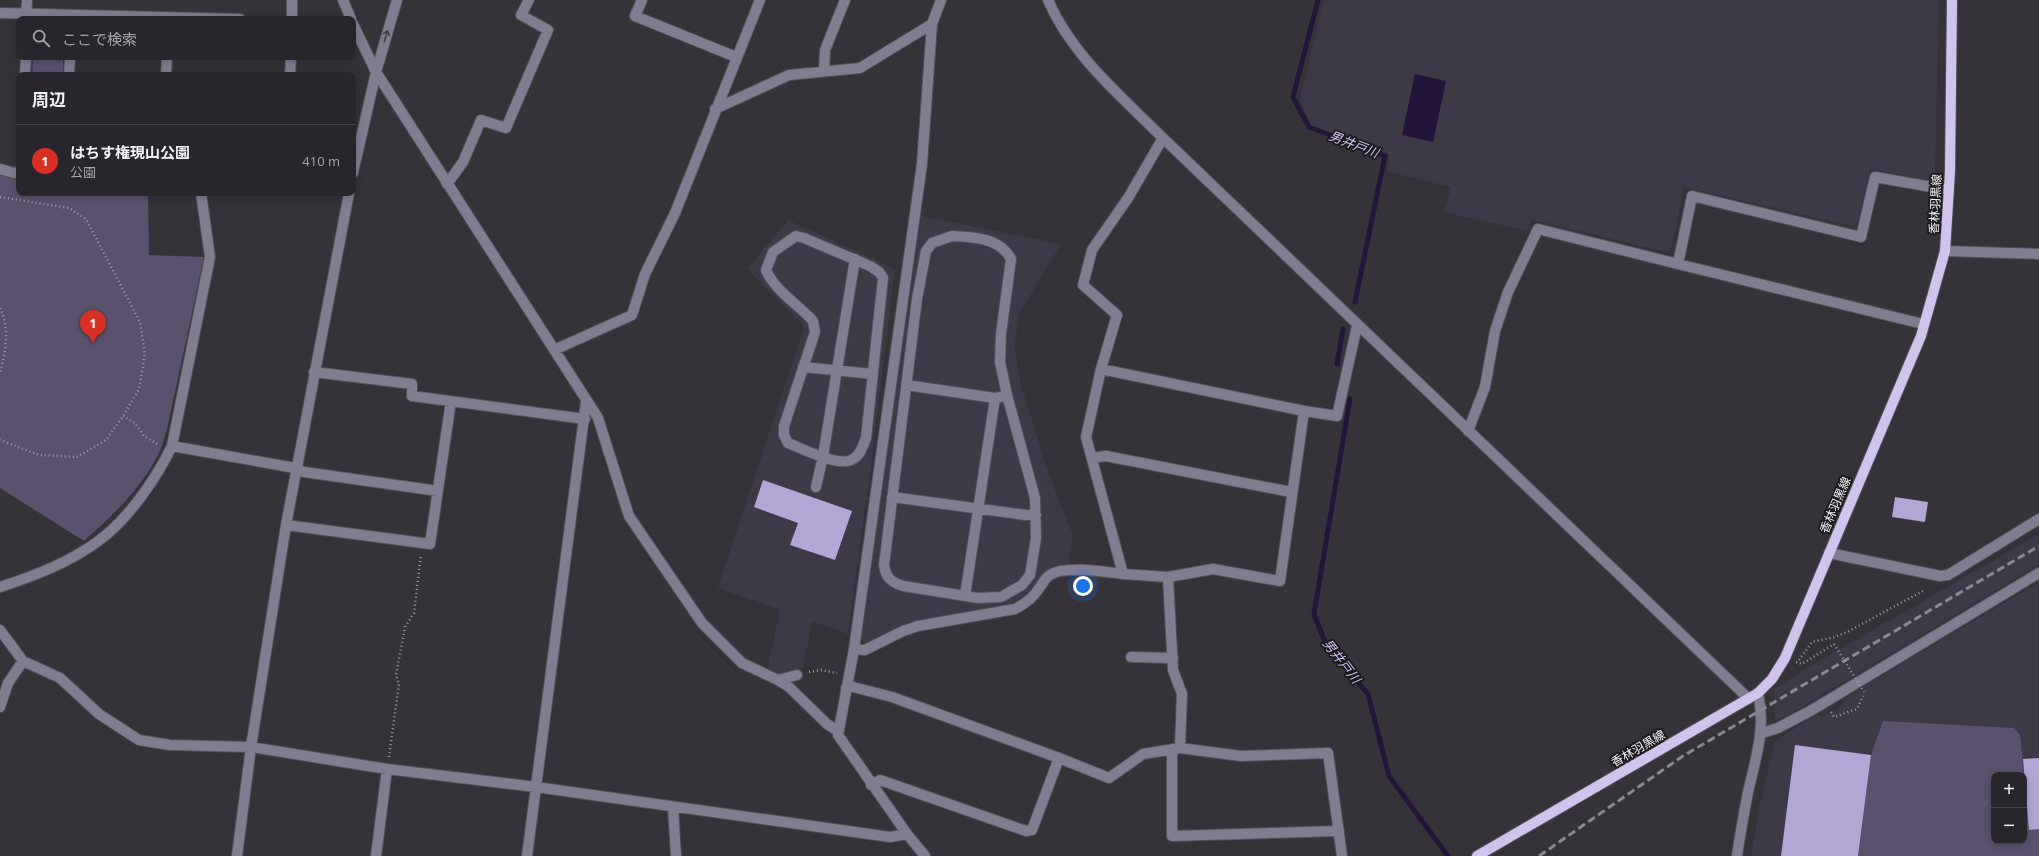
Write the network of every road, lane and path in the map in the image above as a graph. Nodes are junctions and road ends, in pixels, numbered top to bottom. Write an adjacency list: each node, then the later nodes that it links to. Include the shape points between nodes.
1 (26, 0): 13 (street)
2 (292, 0): 14 (street)
3 (343, 0): 15 (street)
4 (397, 0): 28 (street, one-way to 4)
5 (529, 0): 34 (street, via 521,15 548,30 506,128 481,120 463,162)
6 (642, 0): 18 (street, via 635,16)
7 (760, 0): 18 (street)
8 (846, 0): 23 (street, via 825,50)
9 (941, 0): 16 (street)
10 (1048, 0): 30 (street, via 1056,18 1083,57)
11 (1952, 0): 35 (main road, 香林羽黒線)
12 (0, 13): 13 (street)
13 (26, 16)
14 (292, 16)
15 (350, 16)
16 (932, 24): 23 (street, via 860,68); 84 (street, via 922,164)
17 (356, 30): 28 (street)
18 (736, 57): 29 (street)
19 (26, 60): 24 (street)
20 (70, 60): 25 (street)
21 (167, 60): 26 (street)
22 (290, 60): 27 (street)
23 (824, 71): 29 (street, via 789,75)
24 (25, 72)
25 (69, 72)
26 (166, 72)
27 (290, 72)
28 (376, 72): 31 (street); 34 (street)
29 (715, 109): 46 (street, via 675,212 645,274 632,315)
30 (1163, 138): 45 (street); 48 (street, via 1128,198 1092,250 1083,285 1117,315)
31 (356, 160)
32 (0, 169): 33 (street)
33 (16, 173)
34 (447, 184): 46 (street)
35 (1949, 190): 39 (main road, 香林羽黒線); 42 (street, via 1875,176 1861,237 1692,196)
36 (201, 196): 63 (street, via 210,256)
37 (348, 196): 50 (street)
38 (0, 197): 59 (path, via 69,208 86,220 140,322 145,354 139,389)
39 (1945, 251): 40 (street); 44 (main road, 香林羽黒線)
40 (2039, 254)
41 (855, 259): 47 (street, via 796,236 773,252 767,263 769,278 813,321 815,332); 49 (street); 52 (street, via 879,272 883,278)
42 (1678, 264): 44 (street); 61 (street, via 1538,228 1508,292 1495,331 1485,387)
43 (0, 308): 51 (path, via 5,319 6,350)
44 (1923, 324): 76 (main road, 香林羽黒線, via 1921,336)
45 (1357, 326): 58 (street, via 1337,416); 61 (street)
46 (554, 350): 57 (street)
47 (803, 367): 49 (street); 64 (street, via 784,426 784,435 788,443)
48 (1101, 369): 58 (street); 65 (street, via 1086,437)
49 (836, 370): 52 (street); 64 (street)
50 (314, 372): 56 (street, via 412,384 412,396); 66 (street)
51 (0, 373)
52 (873, 374): 64 (street, via 866,438 859,454 853,460 845,462)
53 (906, 385): 54 (street, via 926,251 932,243 943,238 965,236 994,242 1001,246 1011,259 1000,351); 55 (street); 70 (street)
54 (1007, 395): 55 (street); 72 (street, via 1035,498)
55 (995, 398): 71 (street)
56 (451, 401): 60 (street); 68 (street)
57 (586, 402): 60 (street); 90 (street, via 598,418 629,516 702,623 742,663)
58 (1304, 411): 69 (street)
59 (123, 416): 62 (path, via 106,440 77,457 39,455); 63 (path, via 135,423 144,436)
60 (585, 419): 103 (street)
61 (1468, 431): 93 (street)
62 (0, 440)
63 (171, 448): 66 (street); 80 (street, via 159,472 124,517 98,541 67,561)
64 (823, 456): 67 (street)
65 (1092, 458): 69 (street, via 1106,456); 78 (street)
66 (295, 468): 68 (street, via 304,472); 74 (street)
67 (816, 487)
68 (438, 491): 75 (street, via 430,544)
69 (1291, 492): 79 (street, via 1280,581 1213,569)
70 (892, 497): 71 (street); 82 (street, via 884,565 886,575 893,582 903,586)
71 (979, 508): 72 (street); 82 (street)
72 (1036, 515): 82 (street, via 1036,538 1030,575 1022,585 1001,597)
73 (2039, 519): 76 (street, via 1948,575 1940,576)
74 (286, 525): 75 (street); 98 (street)
75 (423, 543): 101 (path, via 414,613 405,627 396,675 399,684)
76 (1829, 553): 92 (main road, 香林羽黒線, via 1785,658 1772,679)
77 (2039, 573): 97 (street, via 1812,710 1778,728)
78 (1123, 574): 79 (street); 84 (street, via 1070,570 1058,572 1050,575 1035,595 1015,609 918,626 903,630 864,650)
79 (1168, 577): 86 (street)
80 (0, 587)
81 (1923, 591): 95 (path, bridge, via 1849,631 1812,642 1801,660 1794,661 1802,664 1834,644 1864,692 1857,709 1834,717)
82 (965, 596)
83 (0, 630): 87 (street)
84 (854, 649): 91 (street)
85 (1132, 657): 86 (street)
86 (1173, 658): 99 (street, via 1173,670 1182,694)
87 (23, 661): 94 (street, via 8,683); 98 (street, via 60,678 99,714 139,740 170,745)
88 (796, 675): 89 (path, via 821,670); 90 (street)
89 (842, 675)
90 (778, 680): 96 (street)
91 (846, 688): 96 (street); 100 (street, via 892,697)
92 (1758, 692): 93 (main road, 香林羽黒線); 97 (street, via 1762,711)
93 (1748, 698): 113 (main road, 香林羽黒線)
94 (0, 707)
95 (1830, 712)
96 (838, 731): 102 (street, via 841,742)
97 (1762, 733): 114 (street)
98 (251, 746): 101 (street); 107 (street)
99 (1176, 749): 100 (street, via 1143,754 1109,778); 105 (street, via 1241,756 1328,753); 105 (street, via 1172,836)
100 (1059, 758): 102 (street, via 1032,830 1026,831 880,780)
101 (387, 769): 103 (street); 108 (street)
102 (872, 785): 106 (street)
103 (536, 788): 104 (street); 109 (street)
104 (673, 807): 106 (street, via 890,837); 110 (street)
105 (1339, 831): 112 (street)
106 (907, 834): 111 (street)
107 (236, 856)
108 (376, 856)
109 (527, 856)
110 (676, 856)
111 (926, 856)
112 (1342, 856)
113 (1477, 856)
114 (1737, 856)

